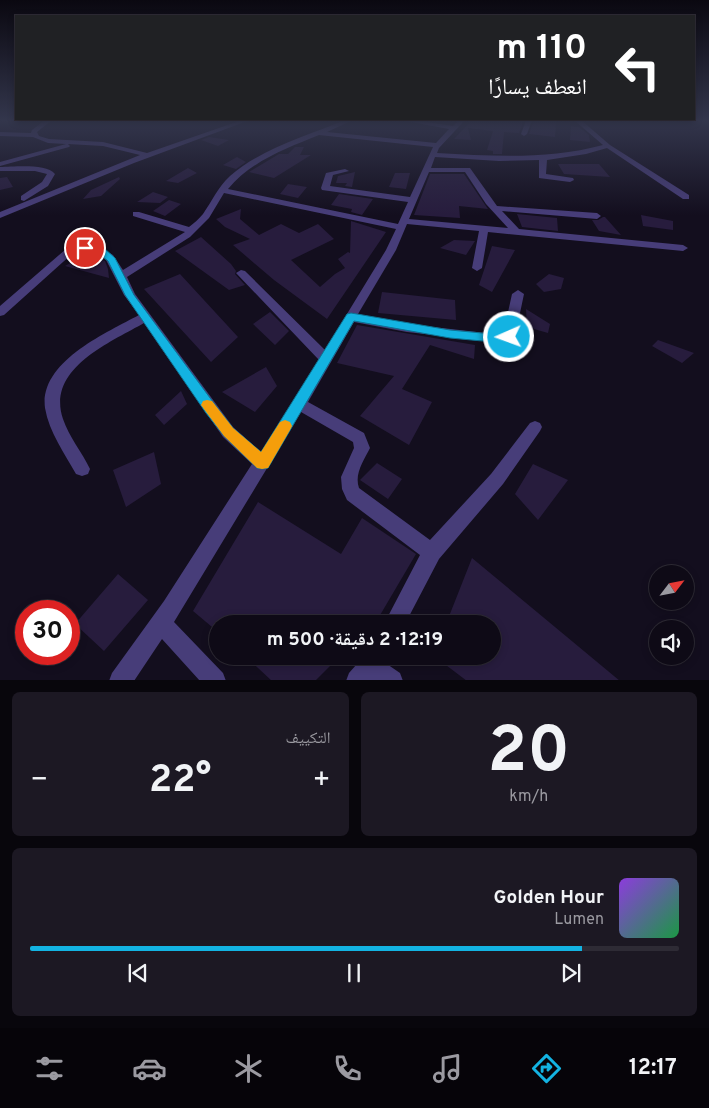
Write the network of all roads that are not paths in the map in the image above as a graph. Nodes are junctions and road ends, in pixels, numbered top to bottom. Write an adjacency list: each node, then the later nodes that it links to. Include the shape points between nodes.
1 (45, 152): 11 (street)
2 (134, 152): 9 (street)
3 (156, 152): 9 (street)
4 (277, 152): 16 (street, via 256,161 228,180)
5 (433, 152): 13 (street)
6 (455, 152): 10 (street)
7 (583, 152): 10 (street)
8 (617, 152): 17 (street)
9 (147, 155): 20 (street)
10 (543, 159): 15 (street, via 542,176)
11 (0, 165)
12 (0, 169): 20 (street, via 35,169 51,174 45,184)
13 (426, 170): 18 (street); 19 (street, via 467,170)
14 (345, 171): 18 (street, via 330,173 324,188)
15 (570, 180)
16 (222, 190): 24 (street); 26 (street, via 206,216)
17 (686, 197)
18 (412, 200): 24 (street)
19 (494, 208): 23 (street); 27 (street)
20 (11, 210): 22 (street)
21 (136, 214): 26 (street)
22 (0, 215)
23 (597, 216)
24 (401, 224): 25 (street); 34 (street, via 387,257)
25 (484, 228): 27 (street); 29 (street)
26 (191, 231): 31 (street)
27 (515, 231): 28 (street)
28 (684, 248)
29 (477, 268)
30 (241, 273): 36 (street)
31 (121, 276): 33 (street, via 107,253 94,248 78,249 62,257); 35 (street)
32 (518, 294): 34 (street, via 509,337 504,339 407,328)
33 (0, 312)
34 (351, 317): 36 (street)
35 (145, 318): 39 (street, via 228,432); 40 (street, via 94,347 59,377 53,390 54,415)
36 (325, 358): 37 (street)
37 (299, 404): 39 (street); 41 (street, via 359,438 362,448 348,479 348,489)
38 (535, 427): 41 (street, via 497,479)
39 (262, 463): 43 (street)
40 (82, 469)
41 (432, 552): 42 (street)
42 (399, 615)
43 (160, 622): 45 (street); 46 (street)
44 (368, 668): 47 (street)
45 (120, 680)
46 (215, 680)
47 (392, 680)

